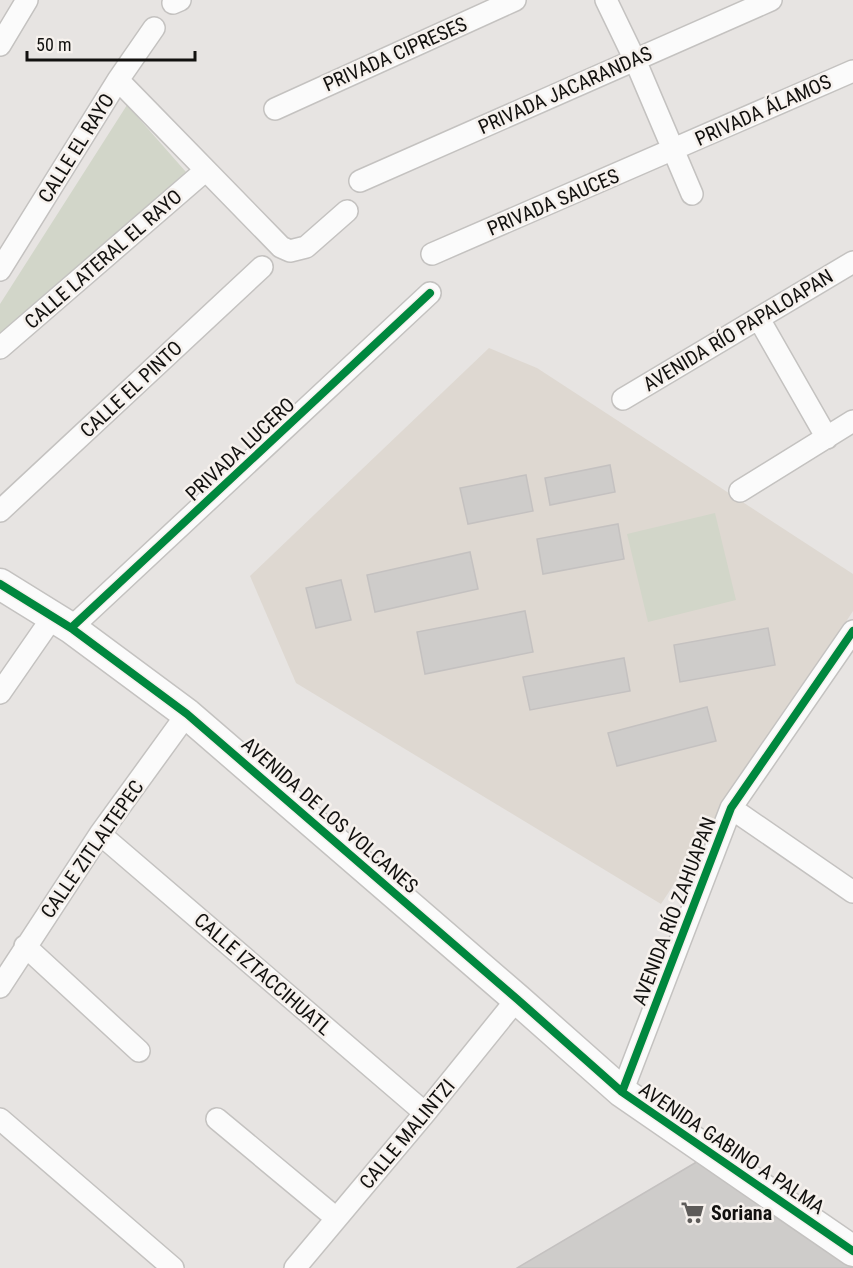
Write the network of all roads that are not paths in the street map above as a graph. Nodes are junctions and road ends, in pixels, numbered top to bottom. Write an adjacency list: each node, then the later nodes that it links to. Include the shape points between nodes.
1 (27, 0): 6 (street)
2 (515, 0): 10 (street, PRIVADA CIPRESES)
3 (606, 0): 7 (street)
4 (771, 0): 7 (street, PRIVADA JACARANDAS)
5 (154, 28): 9 (street, CALLE EL RAYO)
6 (0, 45)
7 (635, 60): 11 (street); 13 (street, PRIVADA JACARANDAS)
8 (853, 71): 11 (street, PRIVADA ÁLAMOS)
9 (118, 80): 12 (street); 19 (street, CALLE EL RAYO)
10 (275, 109)
11 (674, 150): 14 (street); 16 (street, PRIVADA SAUCES)
12 (206, 170): 15 (street, via 281,247 290,251 306,247); 22 (street, CALLE LATERAL EL RAYO)
13 (360, 181)
14 (692, 194)
15 (346, 211)
16 (432, 254)
17 (853, 262): 21 (street, AVENIDA RÍO PAPALOAPAN)
18 (262, 267): 27 (street, CALLE EL PINTO)
19 (0, 270)
20 (430, 293): 29 (street, PRIVADA LUCERO)
21 (759, 319): 23 (street, AVENIDA RÍO PAPALOAPAN); 25 (street)
22 (0, 348)
23 (623, 399)
24 (853, 421): 25 (street)
25 (827, 438): 26 (street)
26 (740, 491)
27 (0, 511)
28 (0, 584): 29 (street, AVENIDA DE LOS VOLCANES)
29 (62, 623): 31 (street, PRIVADA LUCERO); 32 (street, AVENIDA DE LOS VOLCANES)
30 (853, 631): 33 (street, AVENIDA RÍO ZAHUAPAN)
31 (0, 693)
32 (187, 714): 34 (street, CALLE ZITLALTEPEC); 38 (street, AVENIDA DE LOS VOLCANES)
33 (731, 808): 35 (street); 40 (street, AVENIDA RÍO ZAHUAPAN)
34 (100, 834): 36 (street, CALLE ZITLALTEPEC); 41 (street, CALLE IZTACCIHUATL)
35 (853, 892)
36 (25, 946): 37 (street, CALLE ZITLALTEPEC); 39 (street)
37 (0, 987)
38 (517, 999): 40 (street, AVENIDA DE LOS VOLCANES); 41 (street, CALLE MALINTZI)
39 (140, 1052)
40 (622, 1092): 45 (street, AVENIDA GABINO A PALMA)
41 (425, 1113): 44 (street, CALLE MALINTZI)
42 (0, 1119): 46 (street)
43 (218, 1119): 44 (street)
44 (336, 1218): 47 (street, CALLE MALINTZI)
45 (853, 1251)
46 (173, 1268)
47 (296, 1268)

